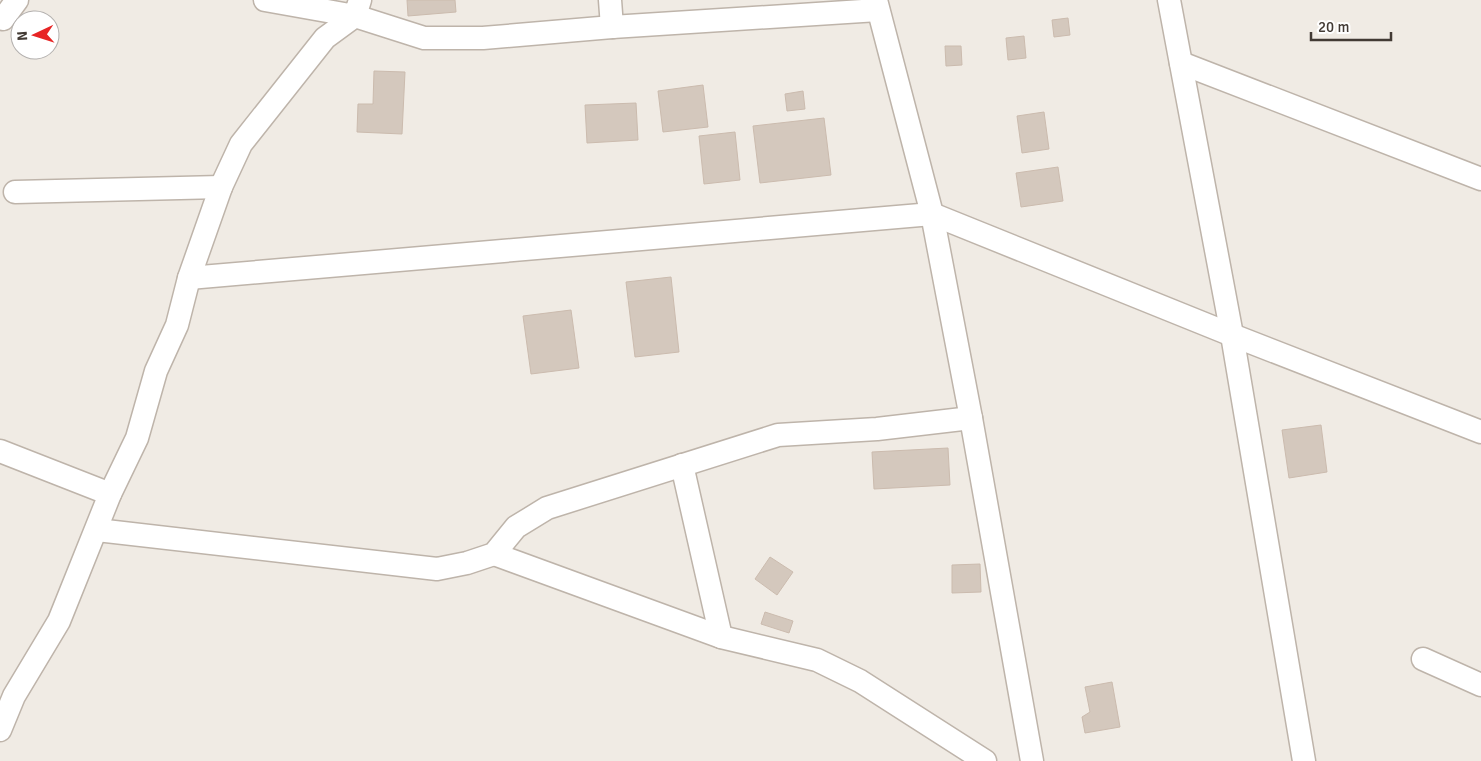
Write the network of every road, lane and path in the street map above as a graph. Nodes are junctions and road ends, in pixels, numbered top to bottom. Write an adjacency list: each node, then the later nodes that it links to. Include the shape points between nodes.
1 (17, 0): 7 (street)
2 (265, 0): 6 (street)
3 (610, 0): 8 (street)
4 (1169, 0): 9 (street)
5 (877, 5): 8 (street); 13 (street)
6 (358, 8): 8 (street, via 424,38 483,38); 11 (street, via 325,38 241,144)
7 (3, 19)
8 (612, 27)
9 (1181, 63): 10 (street); 15 (street)
10 (1481, 180)
11 (221, 187): 12 (street); 14 (street)
12 (15, 192)
13 (932, 214): 14 (street); 15 (street); 16 (street)
14 (189, 278): 20 (street, via 178,325 156,372 137,438)
15 (1232, 335): 17 (street); 29 (street)
16 (971, 418): 19 (street, via 878,429 778,435); 28 (street)
17 (1481, 432)
18 (0, 451): 20 (street)
19 (682, 465): 22 (street, via 547,508 516,527); 23 (street)
20 (110, 494): 21 (street)
21 (97, 530): 22 (street, via 437,569); 26 (street, via 59,621 14,696)
22 (494, 554): 23 (street)
23 (721, 637): 27 (street, via 817,660 860,681)
24 (1423, 659): 25 (street)
25 (1481, 685)
26 (0, 730)
27 (985, 761)
28 (1032, 761)
29 (1304, 761)

